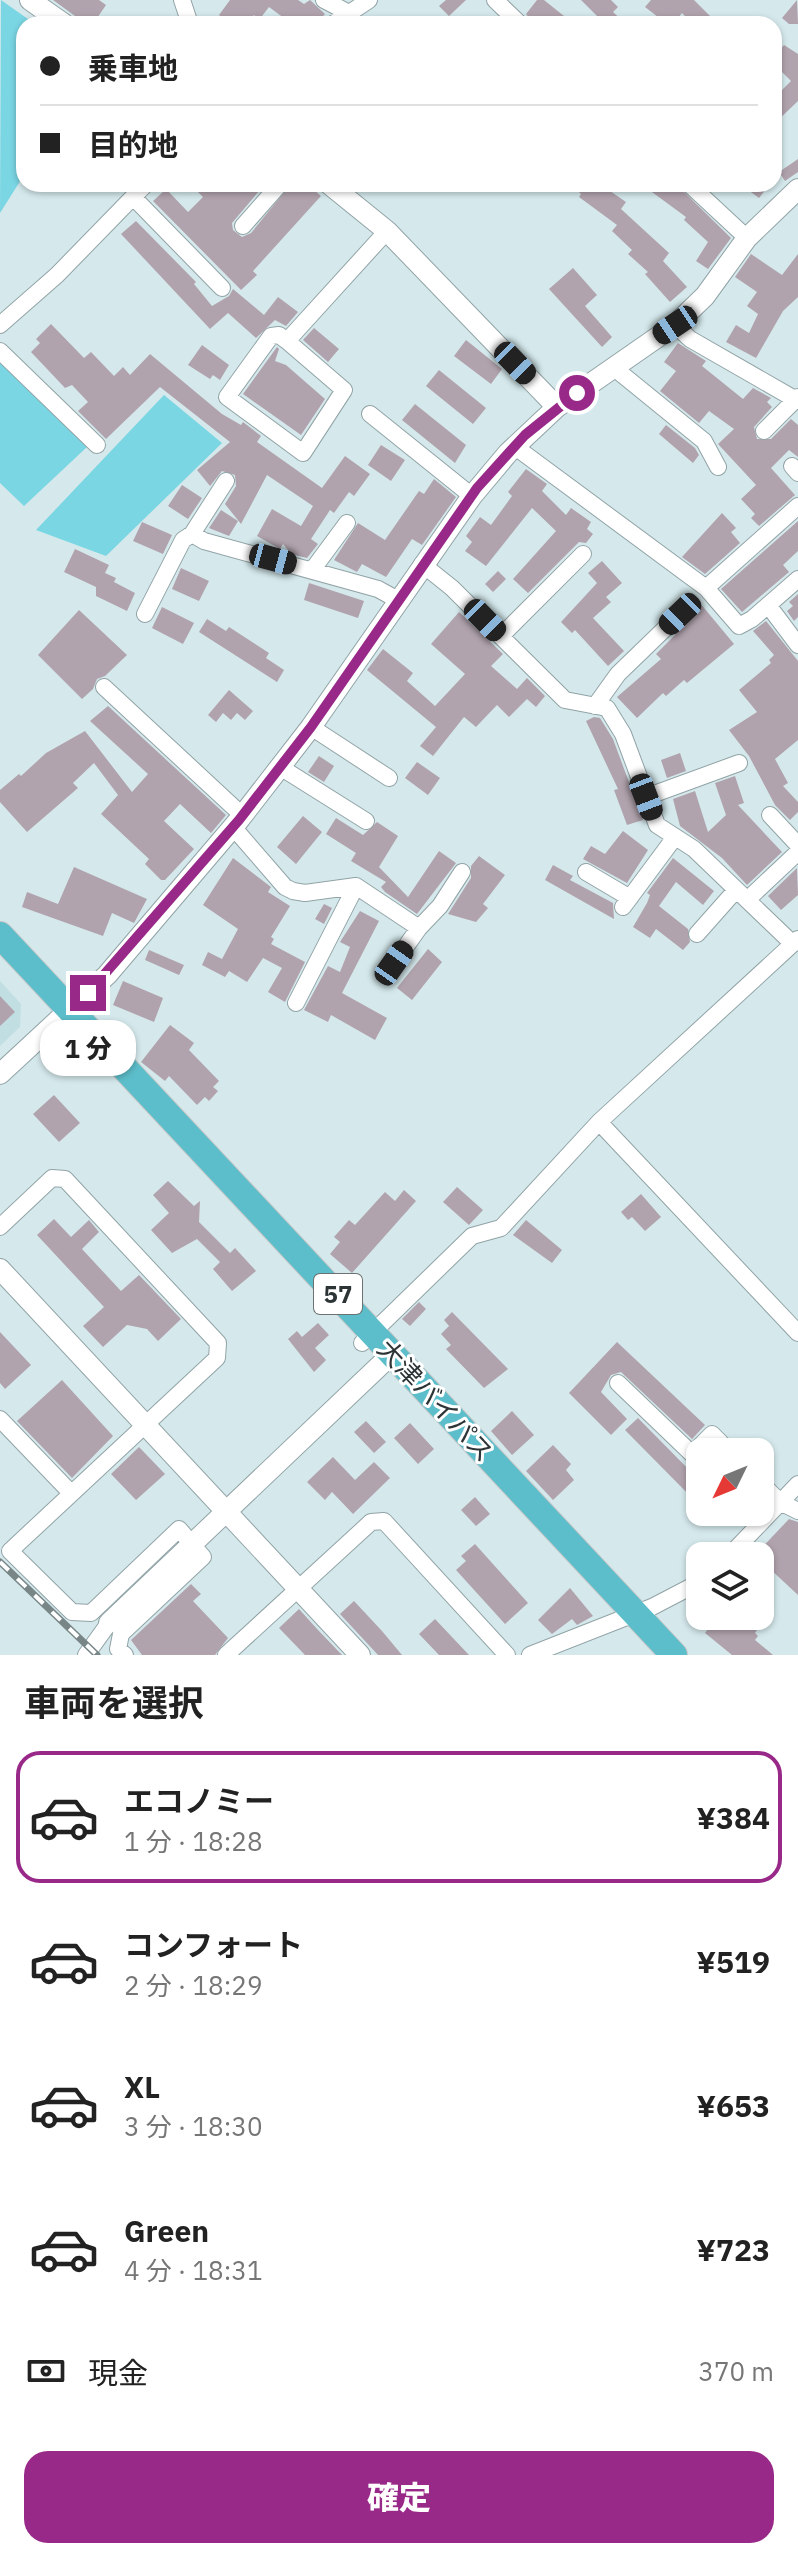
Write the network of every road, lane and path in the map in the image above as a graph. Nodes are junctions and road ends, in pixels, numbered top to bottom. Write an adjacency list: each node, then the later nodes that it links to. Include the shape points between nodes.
1 (30, 0): 6 (street)
2 (324, 0): 5 (street)
3 (369, 0): 5 (street)
4 (495, 0): 8 (street)
5 (347, 12): 7 (street)
6 (53, 16)
7 (342, 16)
8 (512, 16)
9 (798, 189): 17 (street)
10 (138, 192): 14 (street)
11 (273, 192): 15 (street)
12 (339, 192): 16 (street)
13 (698, 192): 17 (street)
14 (133, 197): 18 (street); 19 (street)
15 (243, 226)
16 (387, 231): 21 (street); 25 (street)
17 (747, 238): 20 (street, via 705,296)
18 (222, 288)
19 (0, 325)
20 (675, 325): 23 (street); 24 (street, via 690,339)
21 (287, 341): 21 (street, via 271,336 227,397 303,453 344,390)
22 (0, 351): 28 (street)
23 (613, 367): 25 (street); 30 (street, via 704,441)
24 (797, 399): 27 (street)
25 (557, 407): 29 (street)
26 (370, 414): 32 (street)
27 (764, 431)
28 (97, 445)
29 (514, 446): 32 (street); 40 (street)
30 (718, 467)
31 (226, 481): 35 (street)
32 (472, 496): 37 (street)
33 (798, 506): 40 (street)
34 (347, 523): 38 (street)
35 (192, 534): 38 (street); 43 (street, via 183,540)
36 (583, 554): 45 (street)
37 (422, 564): 41 (street); 45 (street)
38 (313, 569): 41 (street)
39 (798, 579): 42 (street)
40 (706, 588): 42 (street, via 739,626)
41 (398, 600): 49 (street)
42 (768, 605): 46 (street)
43 (145, 614)
44 (680, 614): 48 (street, via 618,674)
45 (501, 636): 48 (street, via 565,700)
46 (798, 645)
47 (104, 687): 56 (street)
48 (595, 706): 53 (street, via 607,708 623,734)
49 (311, 727): 51 (street); 52 (street)
50 (739, 763): 53 (street)
51 (280, 767): 55 (street); 56 (street)
52 (389, 778)
53 (646, 797): 57 (street, via 657,825)
54 (770, 815): 58 (street)
55 (366, 821)
56 (238, 822): 62 (street, via 285,887 305,893); 71 (street, via 107,975)
57 (675, 837): 61 (street, via 626,903); 63 (street)
58 (798, 845)
59 (798, 852): 63 (street)
60 (462, 872): 64 (street)
61 (586, 872)
62 (356, 886): 64 (street); 70 (street)
63 (742, 895): 65 (street); 67 (street)
64 (419, 928): 69 (street)
65 (697, 934)
66 (0, 935): 71 (highway, 大津バイパス / 57)
67 (796, 941): 73 (street)
68 (0, 958): 71 (highway, 大津バイパス / 57)
69 (394, 963)
70 (296, 1003)
71 (65, 1016): 72 (street); 77 (highway, 大津バイパス / 57)
72 (0, 1074)
73 (599, 1122): 76 (street); 77 (street, via 501,1228 472,1236)
74 (0, 1227): 81 (street, via 52,1178 65,1179 218,1343 217,1358)
75 (0, 1269): 81 (street)
76 (798, 1333)
77 (368, 1338): 78 (highway, 大津バイパス / 57)
78 (387, 1358): 87 (street); 93 (highway, 大津バイパス / 57)
79 (618, 1383): 82 (street)
80 (0, 1419): 84 (street)
81 (145, 1424): 84 (street); 87 (street)
82 (686, 1448)
83 (798, 1484): 86 (street)
84 (71, 1493): 90 (street, via 10,1551 72,1612 91,1613 179,1529)
85 (774, 1496): 86 (street)
86 (780, 1502): 88 (street); 89 (street)
87 (226, 1510): 90 (street); 91 (street)
88 (798, 1511)
89 (742, 1542)
90 (190, 1543): 94 (street); 96 (street, via 203,1557 121,1634 118,1649)
91 (299, 1589): 97 (street); 98 (street); 99 (street, via 371,1522 384,1521)
92 (686, 1589): 93 (street)
93 (627, 1617): 100 (street); 101 (highway, 大津バイパス / 57); 102 (highway, 大津バイパス / 57)
94 (109, 1623): 95 (street)
95 (86, 1655)
96 (125, 1655)
97 (226, 1655)
98 (360, 1655)
99 (507, 1655)
100 (530, 1655)
101 (650, 1655)
102 (674, 1655)

